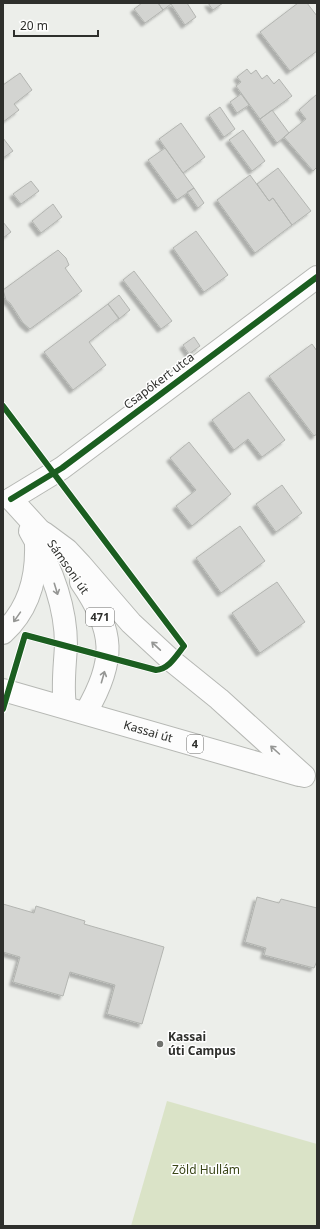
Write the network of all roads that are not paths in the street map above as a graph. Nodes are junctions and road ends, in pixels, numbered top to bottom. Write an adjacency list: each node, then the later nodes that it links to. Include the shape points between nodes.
1 (317, 277): 2 (main road, Csapókert utca, via 62,468)
2 (7, 493): 3 (main road, Sámsoni út / 471)
3 (40, 536): 4 (main road, one-way to 4, via 29,596 14,621); 6 (main road, Sámsoni út / 471, one-way to 6, via 63,616 66,646 62,691); 7 (main road, Sámsoni út / 471, one-way to 3, via 102,681 108,657 107,634 99,612 83,585); 8 (main road, one-way to 3, via 131,623 67,550)
4 (3, 633)
5 (3, 690): 6 (main road, Kassai út / 4)
6 (65, 706): 7 (main road, Kassai út / 4)
7 (86, 712): 8 (main road, Kassai út / 4)
8 (310, 778)

